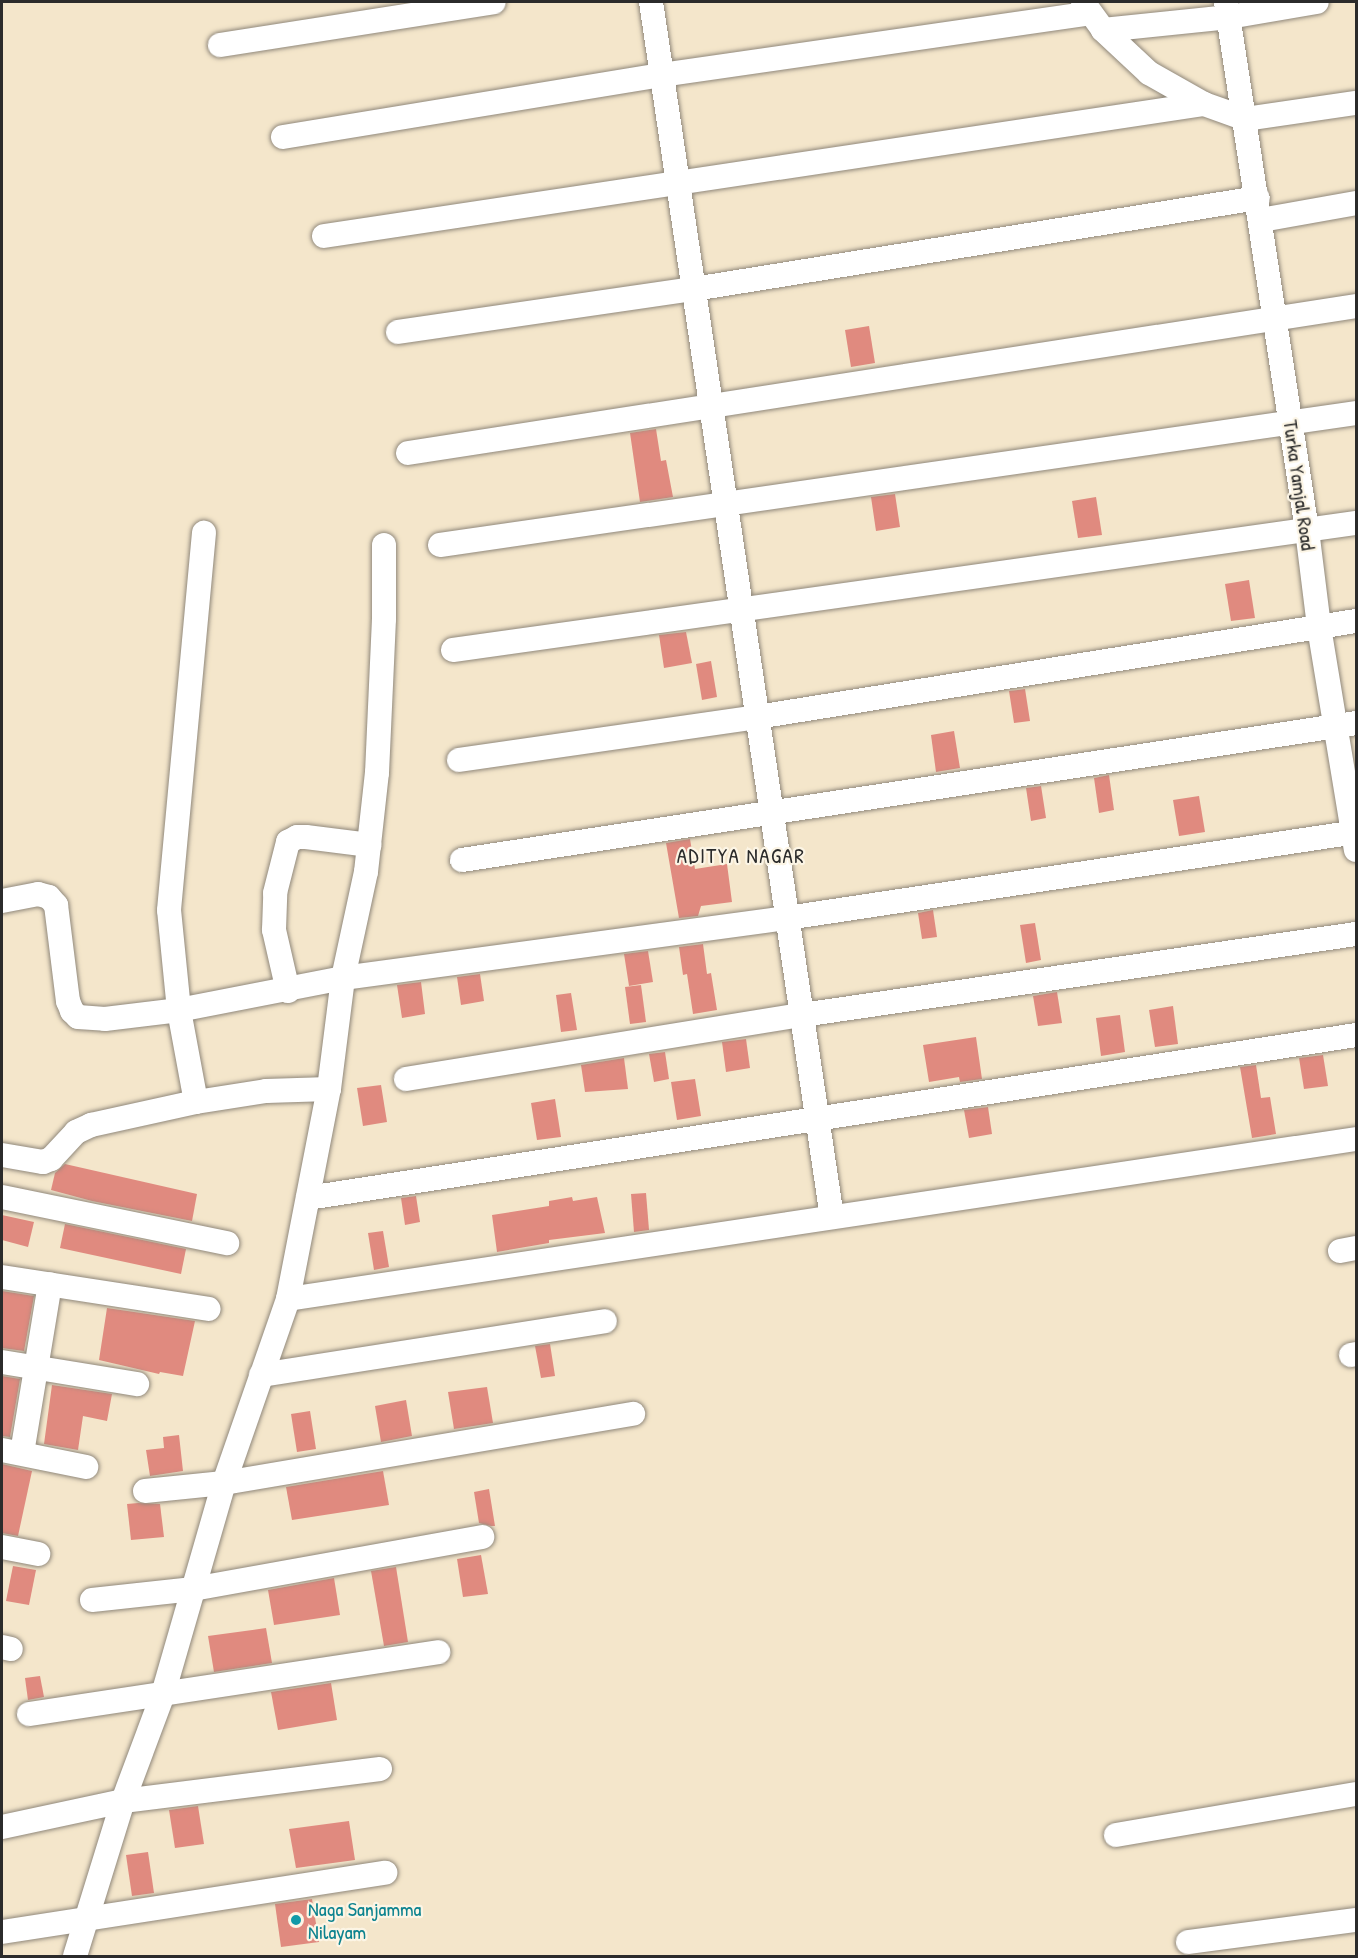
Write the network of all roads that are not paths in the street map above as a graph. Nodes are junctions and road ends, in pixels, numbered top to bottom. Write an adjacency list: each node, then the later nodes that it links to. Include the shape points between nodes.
1 (494, 2): 6 (street)
2 (651, 2): 7 (street)
3 (1317, 2): 4 (street)
4 (1228, 9): 5 (street); 10 (street, Turka Yamjal Road)
5 (1092, 15): 7 (street); 9 (street, via 1149,73)
6 (220, 45)
7 (662, 75): 11 (street); 12 (street)
8 (1356, 103): 10 (street)
9 (1204, 104): 10 (street); 12 (street)
10 (1246, 119): 14 (street, Turka Yamjal Road)
11 (283, 136)
12 (679, 184): 15 (street); 16 (street)
13 (1356, 204): 14 (street)
14 (1259, 209): 16 (street); 18 (street, Turka Yamjal Road)
15 (324, 236)
16 (694, 289): 19 (street); 20 (street)
17 (1356, 306): 18 (street)
18 (1276, 321): 20 (street); 22 (street, Turka Yamjal Road)
19 (398, 332)
20 (711, 407): 23 (street); 24 (street)
21 (1356, 413): 22 (street)
22 (1291, 423): 24 (street); 26 (street, Turka Yamjal Road)
23 (408, 453)
24 (725, 502): 29 (street); 30 (street)
25 (1356, 523): 26 (street)
26 (1307, 530): 30 (street); 32 (street, Turka Yamjal Road)
27 (204, 532): 46 (street, via 169,910)
28 (384, 545): 39 (street, via 377,773)
29 (440, 545)
30 (741, 610): 33 (street); 34 (street)
31 (1356, 621): 32 (street)
32 (1319, 627): 34 (street); 35 (street, Turka Yamjal Road)
33 (453, 650)
34 (757, 717): 36 (street); 37 (street)
35 (1346, 724): 37 (street); 38 (street, Turka Yamjal Road)
36 (459, 760)
37 (772, 813): 40 (street); 42 (street)
38 (1356, 838): 42 (street)
39 (369, 844): 44 (street); 45 (street, via 306,837 288,842 275,893 274,930)
40 (462, 860)
41 (2, 901): 46 (street, via 38,894 50,897 56,905 68,1001 78,1017 105,1019)
42 (787, 918): 44 (street); 47 (street)
43 (1356, 934): 47 (street)
44 (343, 978): 45 (street); 50 (street)
45 (288, 991): 46 (street)
46 (179, 1010): 51 (street)
47 (802, 1015): 49 (street); 52 (street)
48 (1356, 1035): 52 (street)
49 (406, 1080)
50 (329, 1089): 51 (street, via 266,1091); 56 (street)
51 (196, 1102): 54 (street, via 91,1125 76,1132 51,1159 43,1162)
52 (817, 1117): 56 (street); 57 (street)
53 (1356, 1139): 57 (street)
54 (2, 1155)
55 (2, 1197): 58 (street)
56 (308, 1198): 61 (street)
57 (832, 1218): 61 (street)
58 (227, 1243)
59 (2, 1277): 60 (street)
60 (50, 1284): 62 (street); 65 (street)
61 (288, 1299): 66 (street)
62 (209, 1309)
63 (606, 1321): 66 (street)
64 (2, 1362): 65 (street)
65 (36, 1367): 67 (street); 69 (street)
66 (261, 1375): 71 (street)
67 (136, 1383)
68 (633, 1414): 71 (street)
69 (12, 1451): 70 (street)
70 (87, 1467)
71 (224, 1484): 72 (street); 76 (street)
72 (145, 1491)
73 (482, 1538): 76 (street)
74 (2, 1547): 75 (street)
75 (38, 1554)
76 (193, 1588): 77 (street); 79 (street)
77 (92, 1600)
78 (438, 1652): 79 (street)
79 (163, 1694): 80 (street); 83 (street)
80 (29, 1714)
81 (380, 1769): 83 (street)
82 (1356, 1794): 85 (street)
83 (123, 1801): 84 (street); 87 (street)
84 (2, 1827)
85 (1116, 1834)
86 (385, 1873): 87 (street)
87 (87, 1918): 89 (street); 91 (street)
88 (1356, 1920): 90 (street)
89 (2, 1932)
90 (1188, 1942)
91 (75, 1956)

